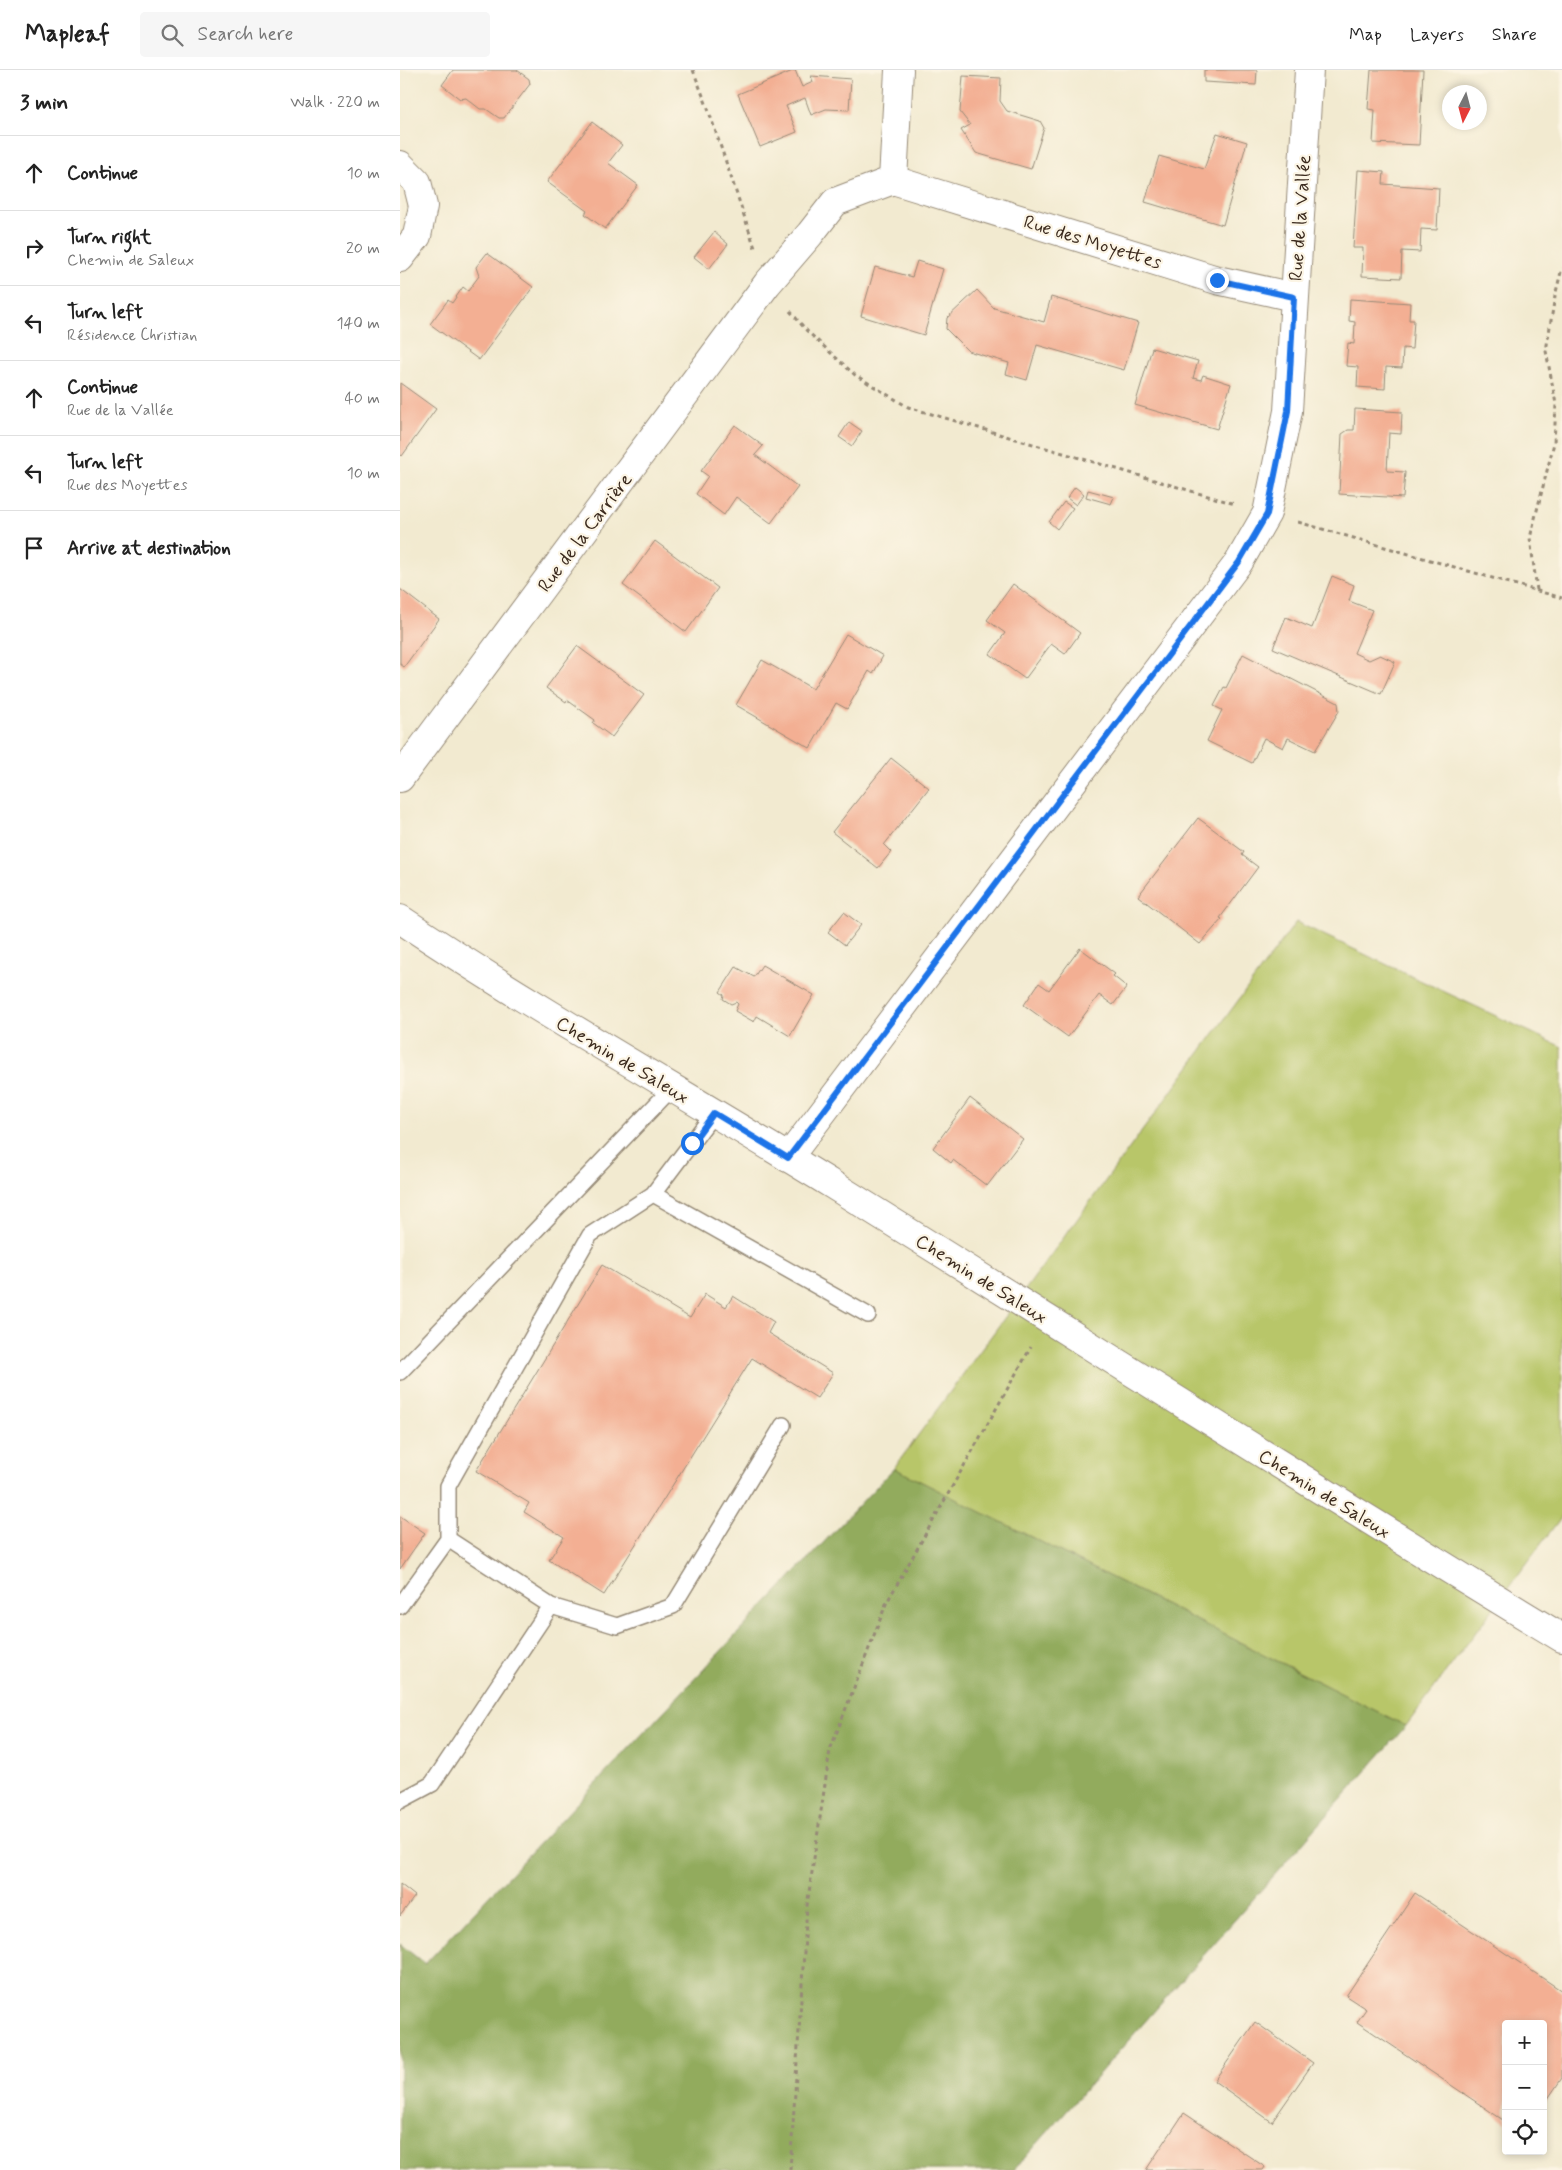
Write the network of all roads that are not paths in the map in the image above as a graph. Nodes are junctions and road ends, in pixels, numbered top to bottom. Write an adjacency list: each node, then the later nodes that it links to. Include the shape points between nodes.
1 (899, 70): 4 (street)
2 (1308, 70): 6 (street, Rue de la Vallée)
3 (400, 165): 5 (street, via 418,182 423,206 417,236)
4 (893, 180): 6 (street, Rue des Moyettes, via 1217,280); 7 (street, Rue de la Carrière, via 835,202 767,284)
5 (400, 258)
6 (1294, 297): 11 (street, Rue de la Vallée, via 1288,411 1267,514 1239,562)
7 (400, 778)
8 (400, 919): 9 (street, Chemin de Saleux, via 569,1027)
9 (672, 1088): 10 (street, Chemin de Saleux); 14 (lane)
10 (714, 1113): 11 (street, Chemin de Saleux); 12 (lane)
11 (788, 1158): 19 (street, Chemin de Saleux, via 1389,1534)
12 (653, 1194): 13 (lane); 16 (lane, via 590,1235 448,1486)
13 (868, 1315)
14 (400, 1372)
15 (783, 1425): 18 (lane, via 673,1606 617,1626)
16 (448, 1539): 17 (lane); 18 (lane)
17 (400, 1606)
18 (551, 1606): 20 (lane, via 432,1784)
19 (1562, 1638)
20 (400, 1801)

